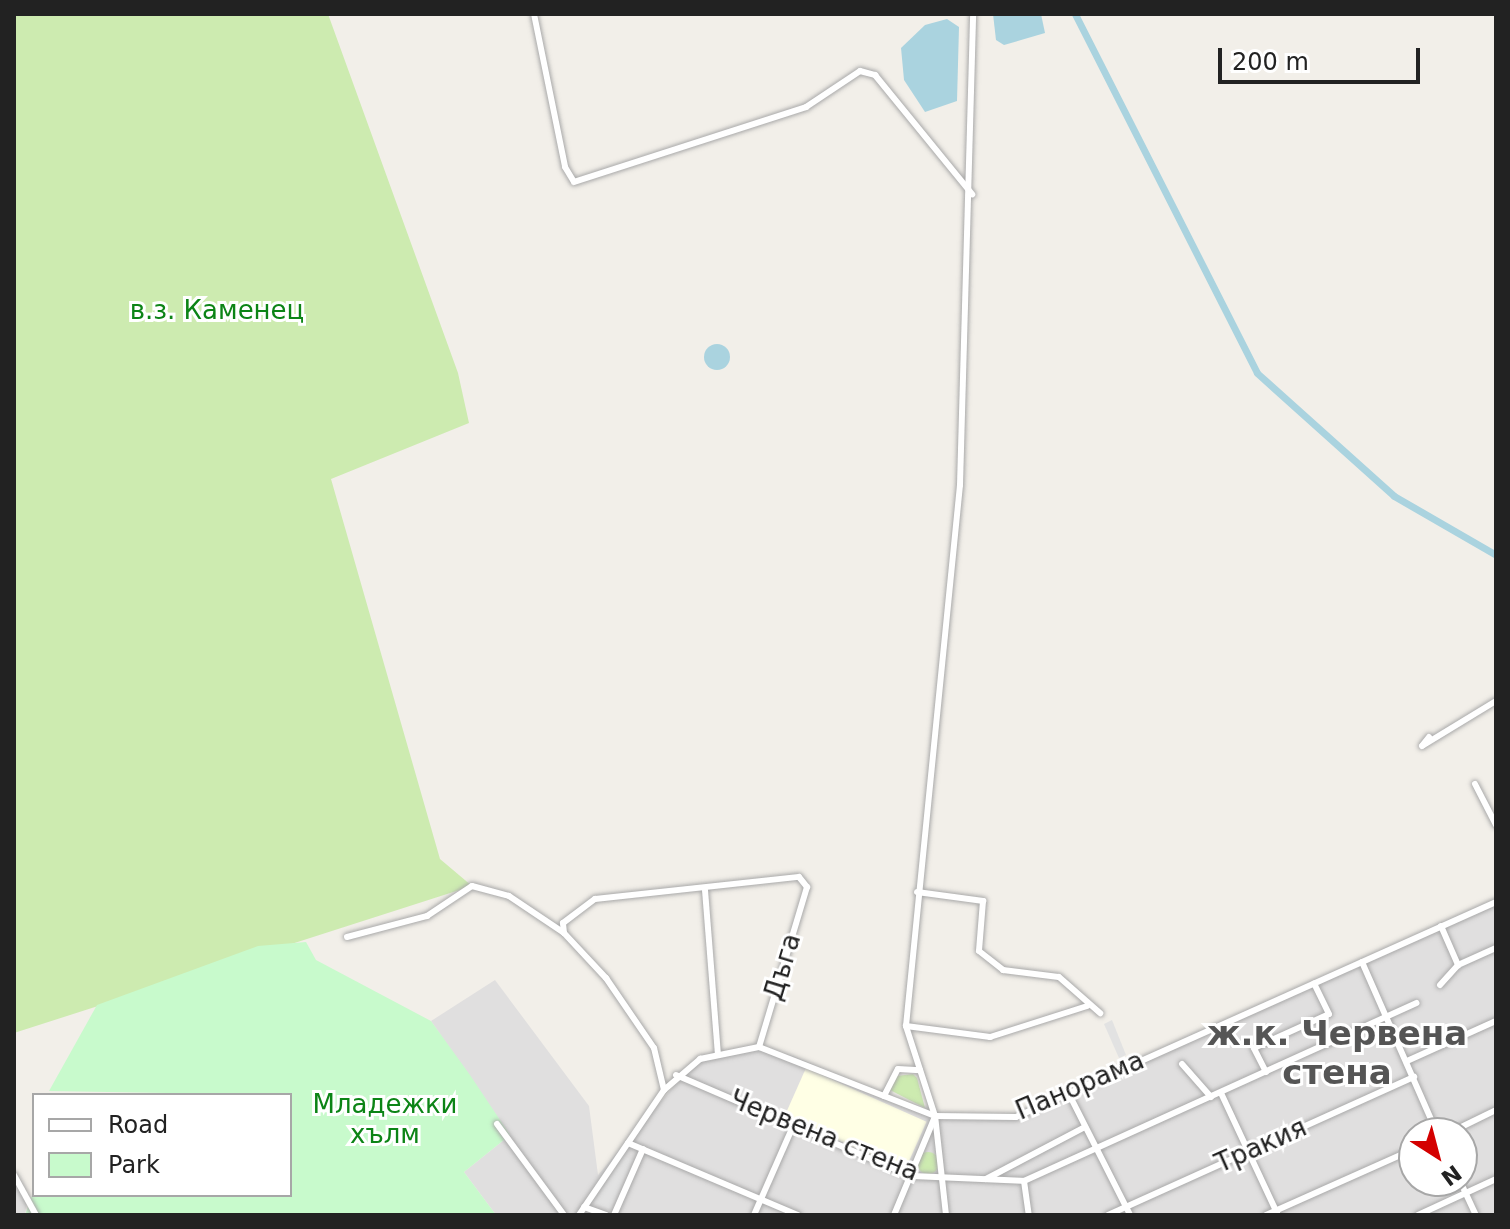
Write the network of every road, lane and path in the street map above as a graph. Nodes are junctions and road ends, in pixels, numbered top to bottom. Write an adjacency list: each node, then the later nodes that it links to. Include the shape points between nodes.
1 (534, 14): 3 (street, via 565,167 574,182 806,107 860,71 894,97)
2 (973, 14): 3 (street)
3 (972, 194): 9 (street, via 950,612)
4 (1496, 701): 5 (street)
5 (1429, 737)
6 (1475, 784): 7 (street)
7 (1496, 825)
8 (705, 890): 12 (street, via 589,901 563,923); 25 (street, Дъга, via 754,877 799,877 807,887); 26 (street)
9 (917, 892): 20 (street, via 983,901 979,951 1003,970 1059,977); 24 (street)
10 (1496, 902): 11 (street, Панорама)
11 (1441, 926): 15 (street, Панорама); 16 (street)
12 (564, 933): 13 (street, via 509,896 472,886 427,916); 33 (street, via 641,1027)
13 (347, 937)
14 (1496, 948): 16 (street)
15 (1362, 962): 17 (street, Панорама); 22 (street)
16 (1458, 965): 18 (street)
17 (1314, 983): 30 (street, via 1329,1014 1254,1048); 36 (street, Панорама)
18 (1440, 985)
19 (1417, 1003): 22 (street, Червена стена)
20 (1088, 1006): 21 (street); 24 (street, via 990,1037)
21 (1100, 1013)
22 (1387, 1016): 27 (street); 30 (street, Червена стена)
23 (1496, 1021): 27 (street)
24 (906, 1026): 29 (street)
25 (759, 1047): 26 (street); 35 (street, Панорама)
26 (718, 1054): 31 (street)
27 (1407, 1061): 32 (street)
28 (1182, 1064): 37 (street)
29 (920, 1070): 35 (street, via 898,1069); 39 (street)
30 (1266, 1072): 34 (street, Червена стена)
31 (676, 1075): 33 (street); 43 (street, Червена стена)
32 (1414, 1077): 40 (street); 48 (street, Тракия)
33 (664, 1090): 45 (street)
34 (1221, 1093): 37 (street, Червена стена); 48 (street)
35 (884, 1096): 39 (street, Панорама)
36 (1070, 1096): 39 (street, Панорама, via 1016,1117); 44 (street)
37 (1211, 1097): 46 (street, Червена стена)
38 (1496, 1110): 41 (street)
39 (935, 1116): 51 (street); 52 (street)
40 (1430, 1117)
41 (1478, 1119)
42 (497, 1124): 61 (street)
43 (793, 1126): 51 (street, Червена стена); 56 (street)
44 (1085, 1127): 46 (street); 53 (street)
45 (628, 1143): 47 (street); 57 (street)
46 (1097, 1148): 54 (street, Червена стена); 58 (street)
47 (643, 1149): 56 (street); 64 (street)
48 (1248, 1152): 58 (street, Тракия); 59 (street)
49 (1398, 1156): 59 (street)
50 (14, 1175): 60 (street)
51 (910, 1176): 52 (street, Червена стена); 67 (street)
52 (940, 1180): 53 (street, Червена стена); 68 (street)
53 (984, 1180): 54 (street, Червена стена)
54 (1024, 1181): 69 (street)
55 (1457, 1197): 73 (street)
56 (761, 1201): 65 (street); 66 (street)
57 (584, 1207): 62 (street); 63 (street)
58 (1125, 1207): 70 (street, Тракия); 71 (street)
59 (1277, 1213): 72 (street)
60 (36, 1215)
61 (564, 1215)
62 (579, 1215)
63 (606, 1215)
64 (614, 1215)
65 (754, 1215)
66 (798, 1215)
67 (894, 1215)
68 (946, 1215)
69 (1029, 1215)
70 (1108, 1215)
71 (1130, 1215)
72 (1266, 1215)
73 (1418, 1215)

